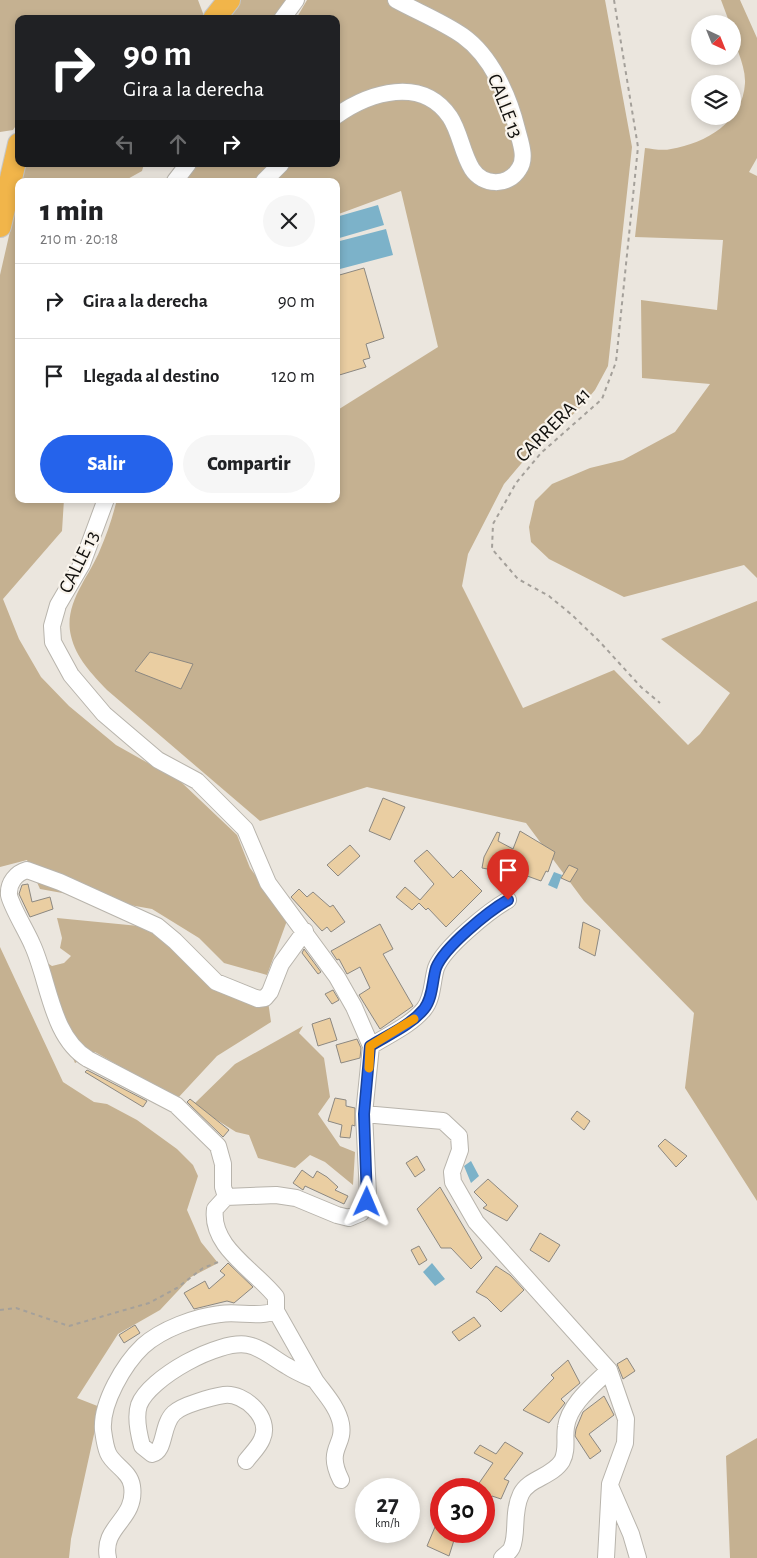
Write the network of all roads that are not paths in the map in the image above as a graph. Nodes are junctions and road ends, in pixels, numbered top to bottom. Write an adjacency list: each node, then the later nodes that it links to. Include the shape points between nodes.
1 (229, 0): 4 (highway)
2 (296, 0): 5 (street)
3 (396, 0): 6 (street, CALLE 13, via 462,36 478,50 492,69 514,118 523,158 521,167 510,178 498,183 486,181 473,172 451,118 439,104 420,92 384,92)
4 (217, 15)
5 (285, 15)
6 (340, 113)
7 (15, 161): 12 (highway)
8 (186, 167): 10 (street)
9 (278, 167): 11 (street)
10 (177, 178)
11 (267, 178)
12 (0, 226)
13 (105, 503): 15 (street, CALLE 13, via 82,564 58,605 52,626 53,642 71,675 104,714 158,760 198,781 245,829 268,883)
14 (508, 900): 16 (street, via 488,913 445,953 436,970 426,1007 416,1018)
15 (305, 931): 16 (street, via 354,1007); 18 (street, via 281,964 270,992 265,998 258,999 216,982 157,926 115,906 27,870 14,877 10,885 9,897 33,946 70,1043 88,1059 176,1105 218,1146)
16 (370, 1046): 17 (street)
17 (364, 1114): 18 (street, via 368,1194 364,1208 356,1216 337,1215 296,1198 276,1195); 20 (street, via 443,1121 458,1136 460,1150 452,1172 453,1182 476,1222)
18 (226, 1197): 19 (street, via 215,1209 216,1231 276,1297)
19 (276, 1310): 21 (street); 25 (street, via 269,1314 220,1314 163,1332 143,1346 122,1375 109,1396 103,1428 108,1453 132,1484 132,1496 127,1512 105,1546)
20 (609, 1370): 24 (street, via 626,1419 625,1443); 26 (street, via 571,1412 566,1426 563,1460 522,1492 514,1517 512,1547)
21 (314, 1380): 22 (street, via 247,1344 223,1347 178,1367 143,1396 138,1407 140,1437 142,1446 152,1454 159,1451 165,1423 175,1411 226,1395 242,1397 258,1412 264,1426 262,1439); 23 (street, via 334,1407 341,1424 334,1451 334,1466)
22 (246, 1460)
23 (341, 1480)
24 (610, 1484): 27 (street); 28 (street)
25 (108, 1558)
26 (502, 1558)
27 (606, 1558)
28 (638, 1558)

